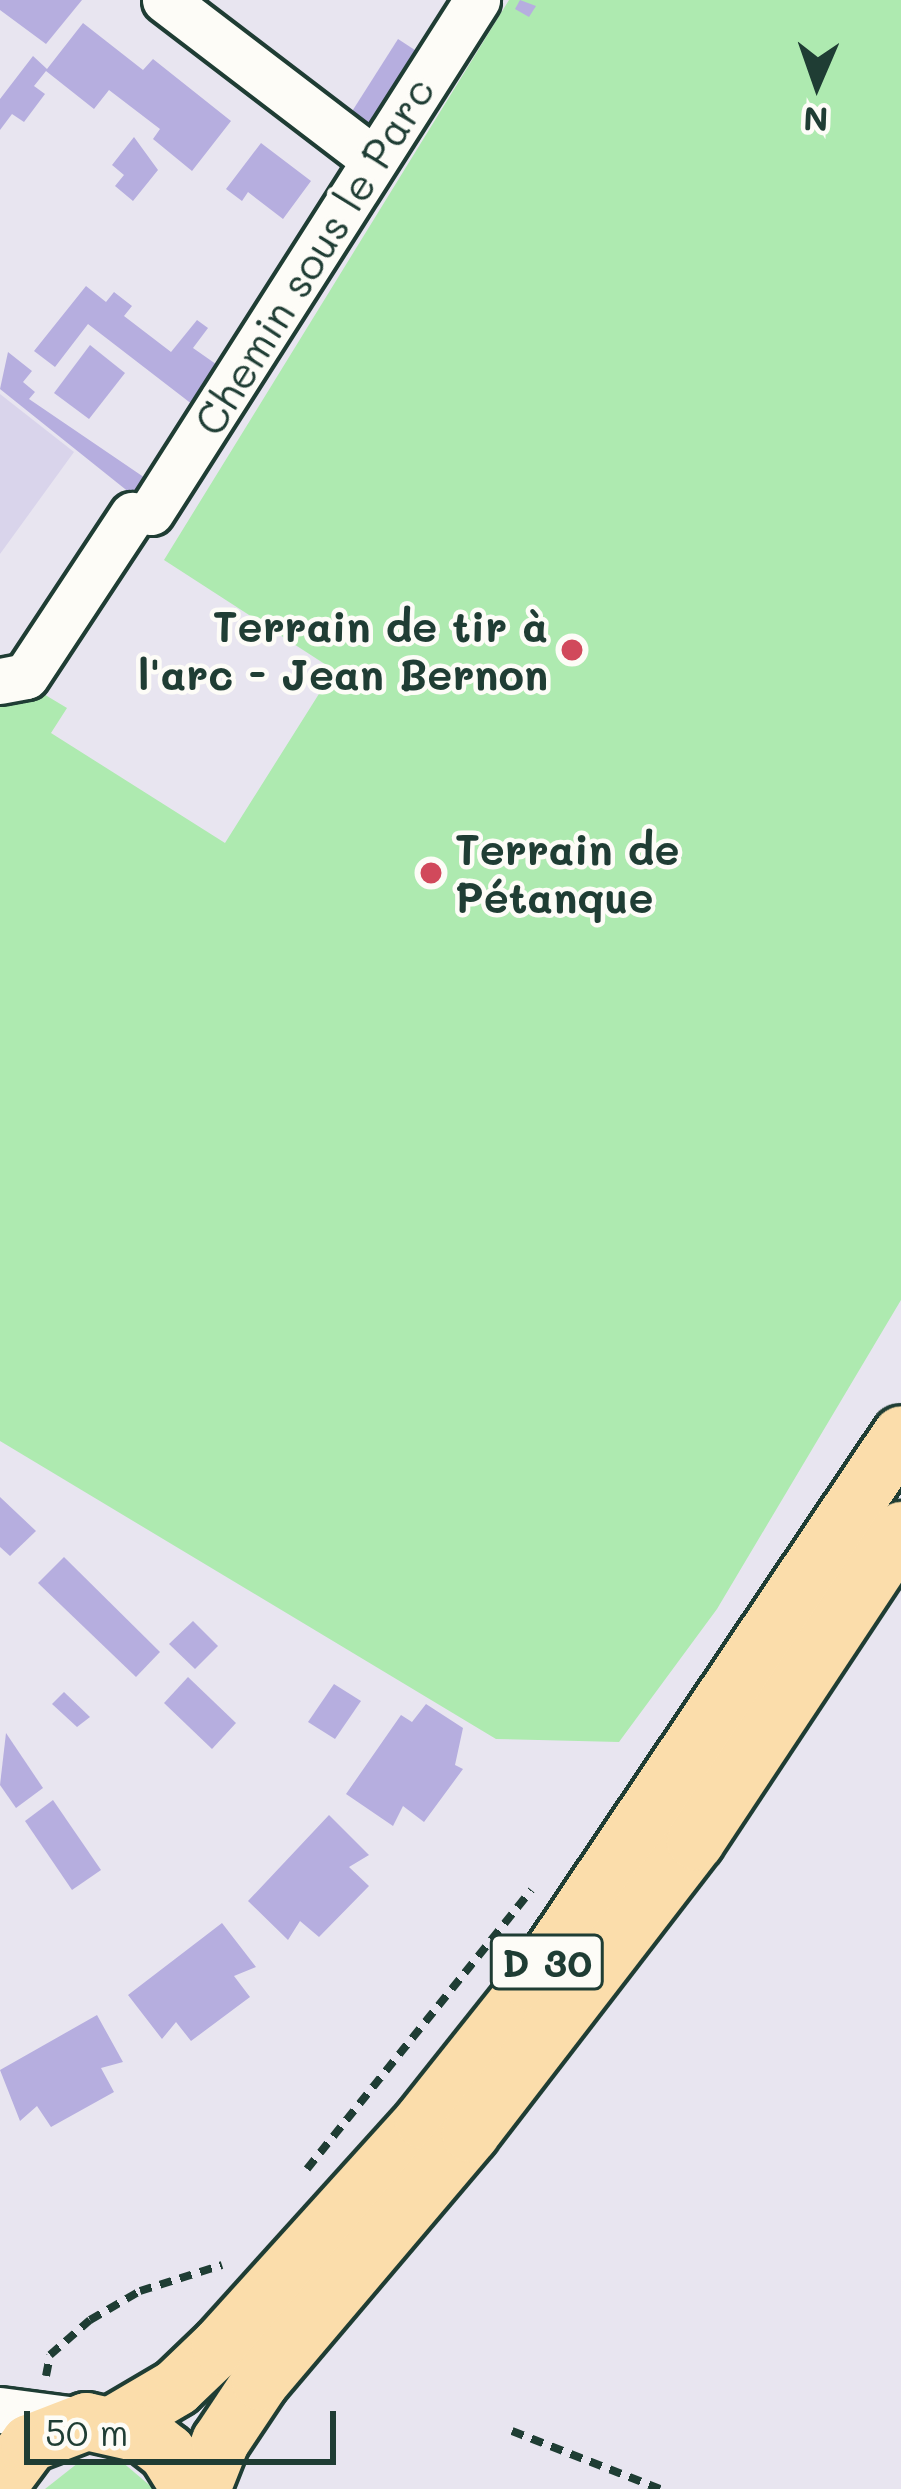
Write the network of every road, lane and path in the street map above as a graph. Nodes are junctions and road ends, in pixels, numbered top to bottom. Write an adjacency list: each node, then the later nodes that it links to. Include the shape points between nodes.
1 (165, 0): 3 (street)
2 (477, 0): 3 (street, Chemin sous le Parc)
3 (374, 160): 4 (street, Chemin sous le Parc, via 26,676)
4 (0, 681)
5 (901, 1434): 11 (main road, D 30, via 711,1726 423,2120 176,2387)
6 (901, 1530): 15 (main road, D 30, via 695,1841 470,2133 260,2381 220,2441)
7 (545, 1872): 8 (path)
8 (290, 2190)
9 (237, 2252): 11 (path, via 207,2273 140,2291 50,2355)
10 (0, 2410): 11 (street)
11 (82, 2410): 13 (main road, via 29,2443); 14 (main road, via 167,2452)
12 (512, 2431): 16 (path)
13 (0, 2482)
14 (190, 2489)
15 (201, 2489)
16 (660, 2489)

